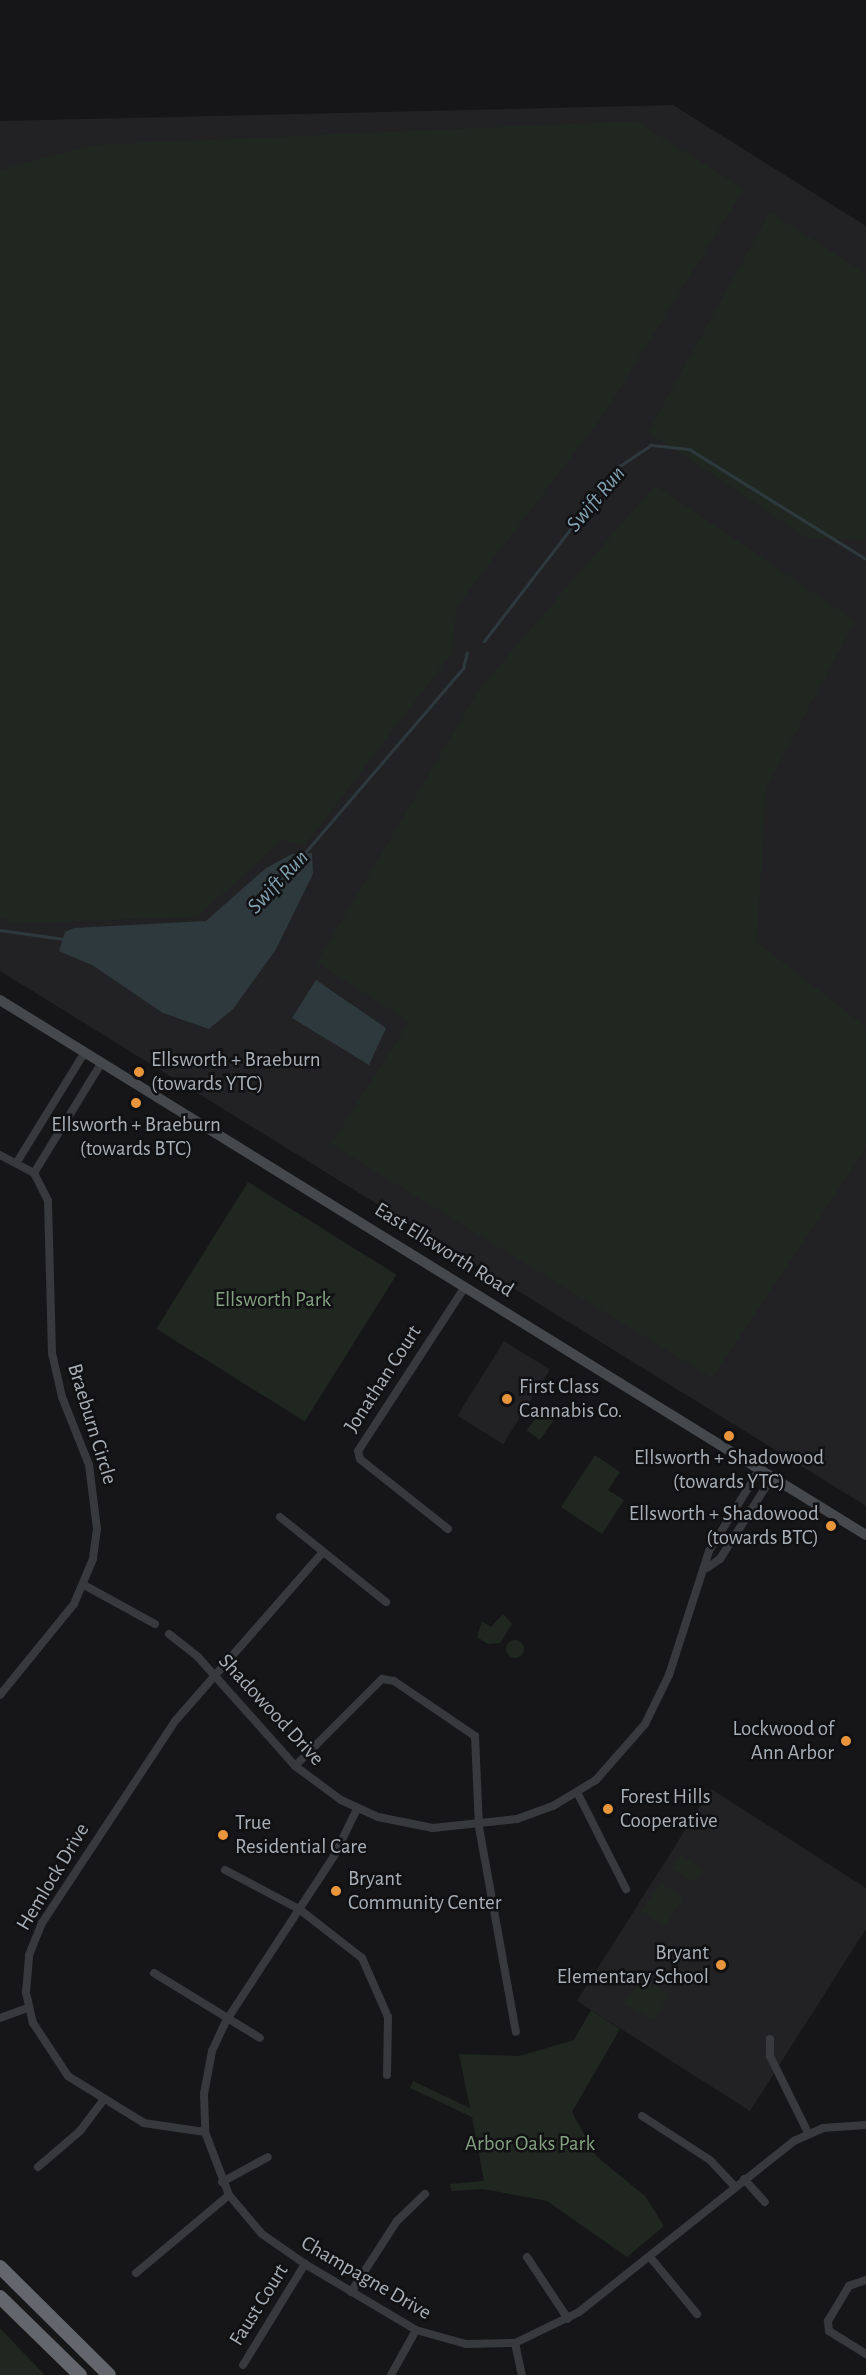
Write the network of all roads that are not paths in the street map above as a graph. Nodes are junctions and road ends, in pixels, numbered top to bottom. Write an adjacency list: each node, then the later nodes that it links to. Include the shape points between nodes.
1 (0, 999): 2 (main road, East Ellsworth Road)
2 (85, 1052): 3 (main road, East Ellsworth Road); 5 (street)
3 (102, 1062): 6 (street); 7 (main road, East Ellsworth Road)
4 (0, 1155): 5 (street)
5 (17, 1162): 6 (street)
6 (34, 1173): 15 (street, Braeburn Circle, via 51,1216 50,1323 55,1370 96,1495 96,1545)
7 (465, 1287): 8 (main road, East Ellsworth Road); 11 (street, Jonathan Court, via 358,1451 360,1459)
8 (760, 1469): 9 (main road, East Ellsworth Road); 14 (street, Shadowood Drive, via 709,1551)
9 (772, 1477): 12 (main road, East Ellsworth Road); 14 (street, Shadowood Drive, via 720,1559)
10 (280, 1517): 13 (street)
11 (448, 1530)
12 (866, 1535)
13 (323, 1552): 16 (street); 19 (street, Hemlock Drive)
14 (707, 1568): 22 (street, Shadowood Drive, via 654,1709 622,1754)
15 (84, 1585): 17 (street); 20 (street, Braeburn Circle, via 63,1620)
16 (386, 1602)
17 (155, 1624)
18 (170, 1634): 19 (street, Shadowood Drive)
19 (217, 1678): 21 (street, Shadowood Drive); 29 (street, Hemlock Drive, via 160,1741 42,1923 26,1971)
20 (0, 1695)
21 (295, 1766): 23 (street, Shadowood Drive); 24 (street, via 375,1683 388,1679 475,1736)
22 (578, 1792): 24 (street, Shadowood Drive, via 536,1814); 26 (street)
23 (357, 1809): 24 (street, Shadowood Drive, via 416,1825); 27 (street, Champagne Drive)
24 (479, 1827): 32 (street)
25 (225, 1870): 27 (street)
26 (626, 1889)
27 (299, 1909): 31 (street, Champagne Drive); 35 (street, via 349,1944 376,1980 391,2037)
28 (154, 1973): 31 (street)
29 (28, 2008): 30 (street); 36 (street, Hemlock Drive, via 56,2063)
30 (0, 2018)
31 (226, 2020): 33 (street); 39 (street, Champagne Drive, via 207,2074)
32 (516, 2032)
33 (260, 2038)
34 (770, 2039): 40 (street, via 770,2056)
35 (387, 2075)
36 (103, 2101): 39 (street, Hemlock Drive, via 144,2123); 42 (street, via 80,2131)
37 (642, 2116): 45 (street, via 710,2160)
38 (866, 2125): 40 (street, Champagne Drive)
39 (205, 2132): 44 (street, Champagne Drive)
40 (808, 2133): 43 (street, Champagne Drive)
41 (268, 2157): 44 (street)
42 (38, 2167)
43 (744, 2179): 45 (street, Champagne Drive); 48 (street)
44 (222, 2182): 47 (street, Champagne Drive)
45 (734, 2186): 50 (street, Champagne Drive)
46 (425, 2194): 55 (street, via 397,2221)
47 (229, 2195): 51 (street, Champagne Drive, via 262,2234); 53 (street)
48 (765, 2202)
49 (527, 2257): 58 (street)
50 (650, 2257): 57 (street); 58 (street, Champagne Drive)
51 (305, 2264): 55 (street, Champagne Drive); 62 (street, Faust Court)
52 (0, 2267): 64 (highway)
53 (136, 2273)
54 (866, 2280): 61 (street, via 849,2286 828,2321 829,2331)
55 (351, 2292): 59 (street, Champagne Drive)
56 (0, 2297): 63 (highway)
57 (697, 2314)
58 (568, 2319): 60 (street, Champagne Drive)
59 (416, 2331): 60 (street, Champagne Drive, via 466,2344); 65 (street)
60 (515, 2343): 66 (street)
61 (866, 2354)
62 (243, 2365)
63 (80, 2375)
64 (109, 2375)
65 (392, 2375)
66 (522, 2375)

